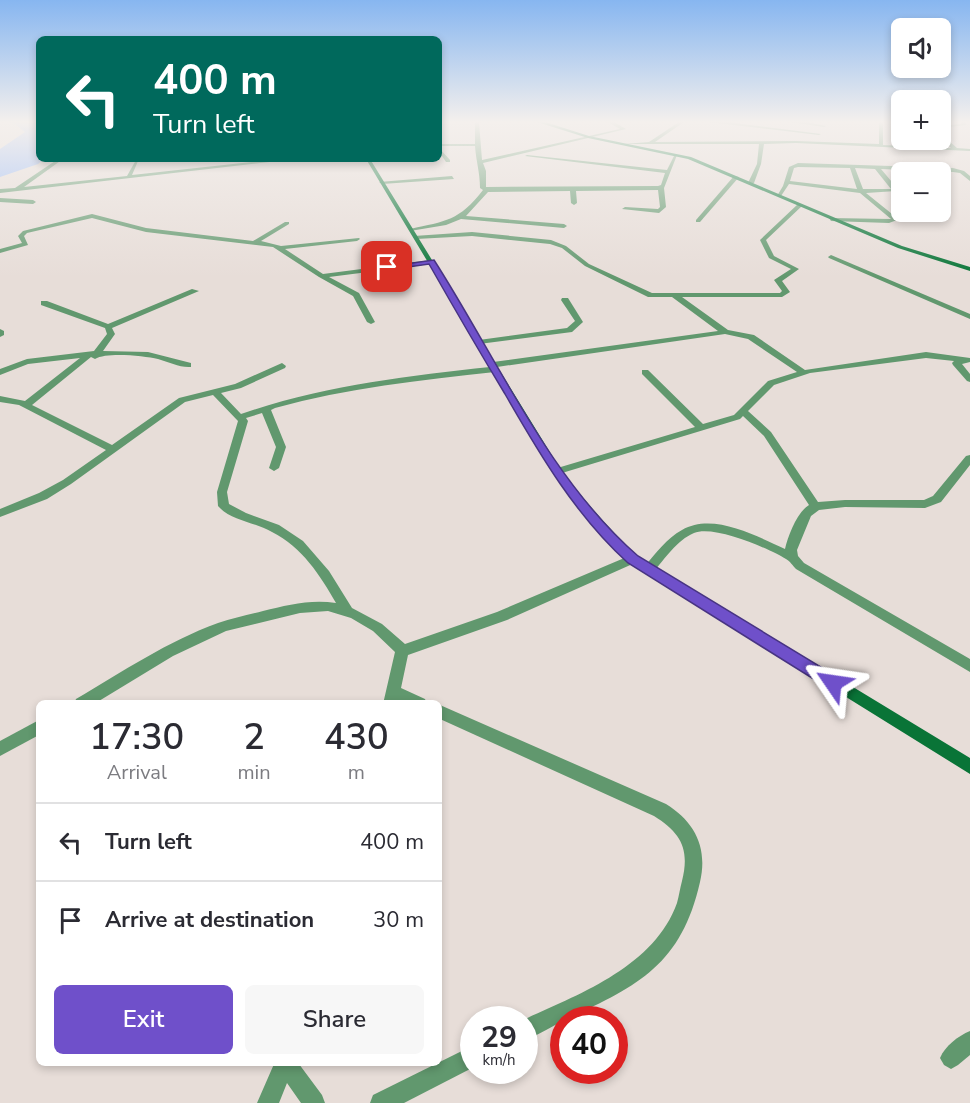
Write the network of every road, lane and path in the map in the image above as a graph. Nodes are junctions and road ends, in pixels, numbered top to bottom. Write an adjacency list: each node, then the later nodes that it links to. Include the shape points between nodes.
1 (39, 173): 20 (street)
2 (131, 173): 12 (street)
3 (162, 173): 12 (street)
4 (377, 173): 15 (street)
5 (483, 173): 22 (street)
6 (668, 173): 19 (street)
7 (727, 173): 14 (street)
8 (755, 173): 16 (street)
9 (791, 173): 17 (street)
10 (853, 173): 23 (street)
11 (881, 173): 23 (street, via 894,190)
12 (129, 177): 20 (street)
13 (453, 177): 15 (street)
14 (736, 177): 16 (street); 32 (street)
15 (382, 182): 35 (street)
16 (751, 183): 25 (street)
17 (787, 183): 23 (street); 25 (street)
18 (616, 187): 19 (street); 19 (street, via 624,205 659,211 663,207); 21 (street)
19 (661, 188)
20 (16, 189): 24 (street)
21 (573, 189): 22 (street); 28 (street)
22 (486, 190): 30 (street)
23 (860, 191): 31 (street, via 894,220)
24 (2, 192)
25 (779, 195): 29 (street)
26 (0, 200): 27 (street)
27 (33, 202)
28 (574, 203)
29 (800, 205): 31 (street); 45 (street, via 763,240 771,256 796,269 777,282 785,294)
30 (462, 217): 34 (street); 35 (street)
31 (831, 219): 42 (street)
32 (698, 221)
33 (287, 222): 37 (street)
34 (564, 226)
35 (414, 233): 41 (street); 45 (street, via 551,242 645,294)
36 (357, 239): 38 (street)
37 (255, 242): 38 (street); 39 (street, via 146,231 92,216 25,232 21,236 26,244)
38 (283, 247): 43 (street)
39 (0, 251)
40 (831, 257): 48 (street)
41 (431, 262): 43 (street); 52 (street)
42 (970, 269)
43 (321, 276): 49 (street, via 356,295)
44 (195, 291): 50 (street)
45 (674, 295): 51 (street)
46 (565, 300): 52 (street, via 579,322 569,330)
47 (44, 303): 50 (street)
48 (970, 317)
49 (371, 322)
50 (108, 327): 53 (street, via 111,334)
51 (725, 332): 57 (street); 60 (street, via 751,337)
52 (478, 342): 57 (street)
53 (91, 356): 55 (street, via 139,353); 58 (street, via 19,362); 64 (street)
54 (969, 360): 60 (street, via 926,355); 61 (street, via 956,363)
55 (188, 365)
56 (282, 366): 62 (street, via 246,384)
57 (494, 367): 65 (street, via 309,395); 72 (street)
58 (0, 372)
59 (645, 372): 68 (street)
60 (804, 373): 66 (street, via 771,383)
61 (970, 379)
62 (215, 392): 67 (street); 69 (street, via 182,400)
63 (0, 399): 64 (street)
64 (26, 405): 69 (street)
65 (265, 408): 67 (street); 71 (street, via 281,447)
66 (744, 412): 68 (street); 73 (street, via 768,434)
67 (241, 417): 78 (street, via 242,428 222,492 224,506 273,527 303,546 324,571)
68 (701, 427): 72 (street)
69 (112, 449): 74 (street, via 60,486)
70 (970, 458): 73 (street, via 938,499 925,504)
71 (274, 468)
72 (558, 471): 76 (street, via 593,521)
73 (815, 506): 75 (street, via 792,543)
74 (0, 513)
75 (790, 556): 77 (street, via 743,536 706,527 692,529); 80 (street, via 857,601)
76 (633, 560): 77 (street); 79 (street, via 502,616)
77 (649, 569): 86 (street)
78 (346, 610): 79 (street, via 374,623); 82 (street, via 296,606 221,628)
79 (402, 651): 81 (street)
80 (970, 666)
81 (392, 697)
82 (88, 700)
83 (442, 713): 87 (street, via 660,810 686,829 694,846 690,897 670,939 650,962)
84 (36, 730): 85 (street)
85 (0, 749)
86 (970, 766)
87 (538, 1023)
88 (970, 1041): 89 (street)
89 (951, 1058)
90 (460, 1063): 95 (street)
91 (285, 1066): 93 (street)
92 (287, 1066): 94 (street)
93 (268, 1103)
94 (314, 1103)
95 (381, 1103)

